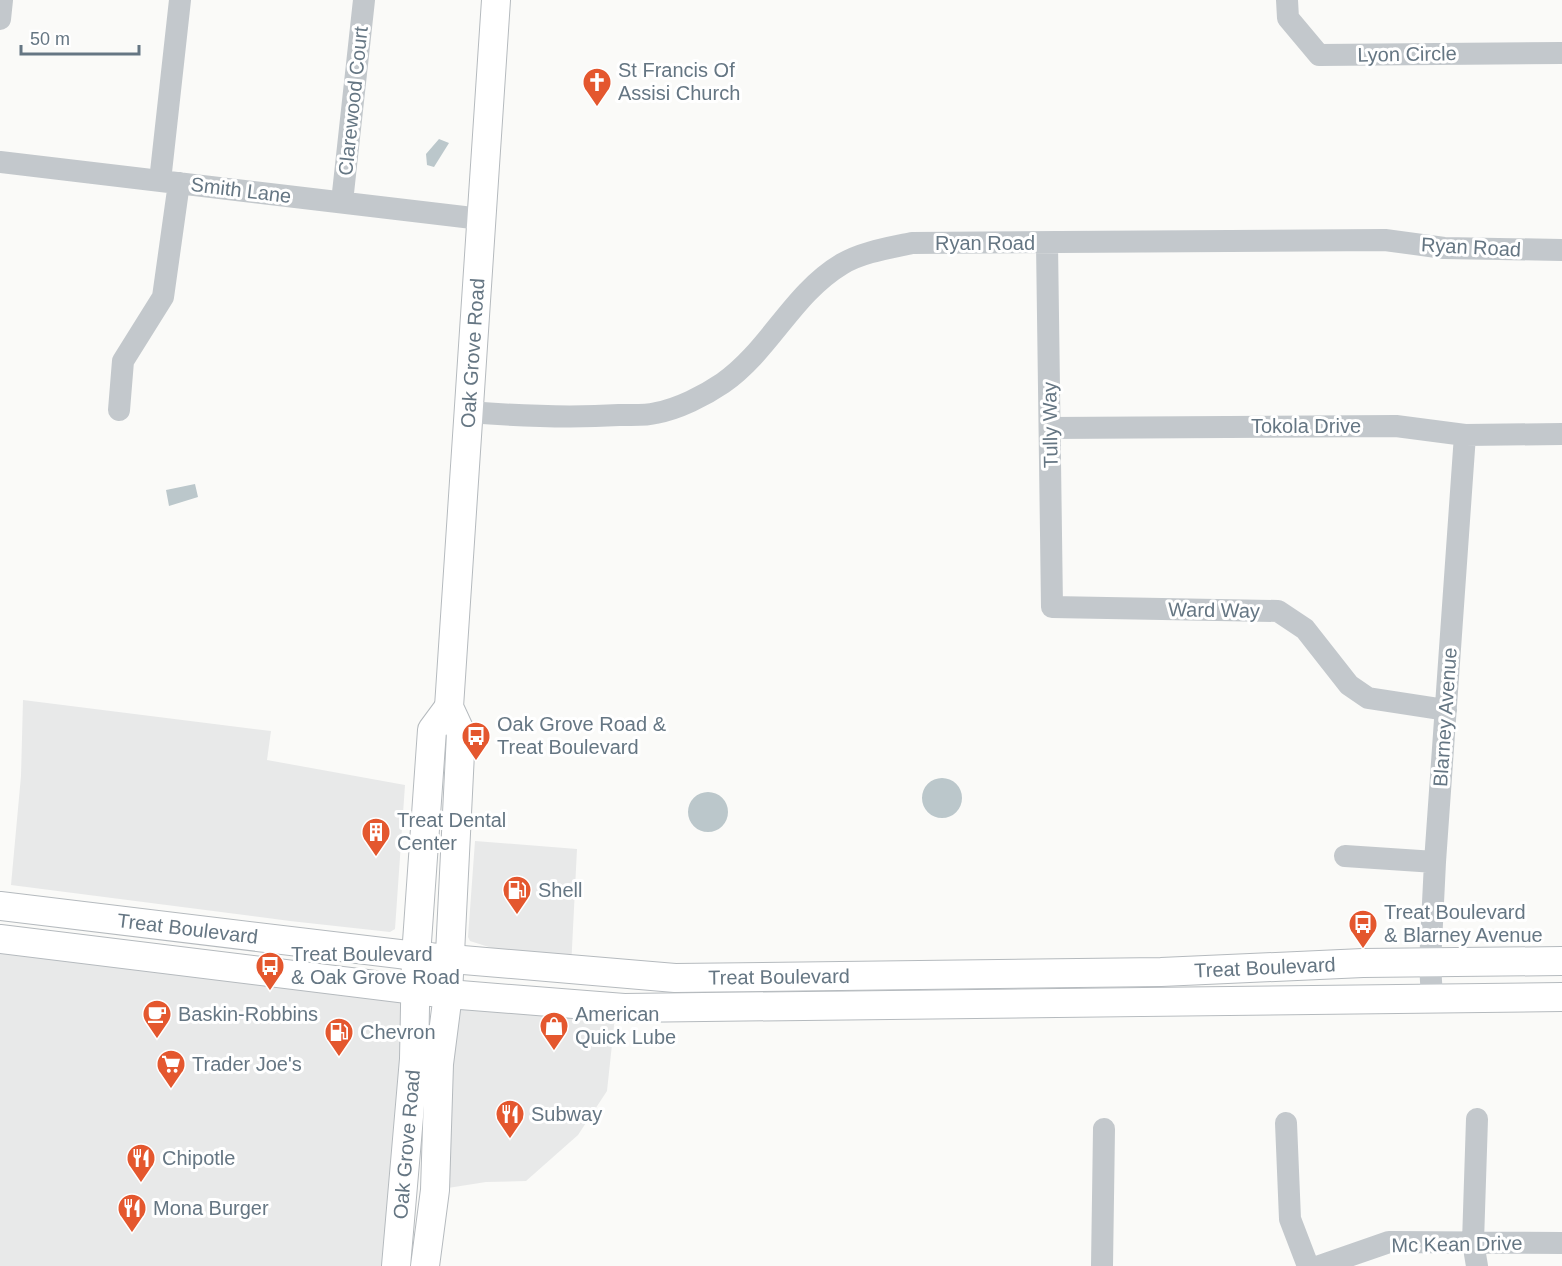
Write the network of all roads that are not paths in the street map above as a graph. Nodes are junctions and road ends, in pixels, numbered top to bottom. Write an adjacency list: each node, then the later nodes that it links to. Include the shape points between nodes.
1 (2, 0): 6 (street)
2 (180, 0): 9 (street)
3 (364, 0): 10 (street, Clarewood Court)
4 (496, 0): 11 (main road, Oak Grove Road)
5 (1287, 0): 7 (street, Lyon Circle, via 1288,18 1319,55)
6 (0, 19)
7 (1562, 53)
8 (0, 162): 9 (street, Smith Lane)
9 (170, 182): 10 (street, Smith Lane); 14 (street, via 163,297 123,361)
10 (342, 202): 11 (street, Smith Lane)
11 (481, 219): 15 (main road, Oak Grove Road)
12 (1047, 243): 13 (street, Ryan Road, via 1385,240 1444,248); 15 (street, Ryan Road, via 912,243 844,262 812,287 751,359 723,383 656,413 584,417); 16 (street, Tully Way)
13 (1562, 250)
14 (118, 410)
15 (468, 412): 20 (main road, Oak Grove Road)
16 (1050, 428): 18 (street, Tokola Drive, via 1396,426); 19 (street, Tully Way)
17 (1562, 434): 18 (street, Tokola Drive)
18 (1465, 435): 21 (street, Blarney Avenue)
19 (1052, 607): 21 (street, Ward Way, via 1278,611 1305,630 1349,685 1368,698)
20 (449, 707): 26 (main road, Oak Grove Road, via 432,730); 27 (main road, Oak Grove Road, via 461,733)
21 (1446, 710): 23 (street, Blarney Avenue)
22 (1345, 856): 23 (street)
23 (1435, 862): 29 (street, Blarney Avenue)
24 (0, 906): 26 (main road, Treat Boulevard)
25 (0, 939): 30 (main road, Treat Boulevard)
26 (416, 956): 27 (main road, Treat Boulevard); 30 (main road, Oak Grove Road)
27 (448, 958): 29 (main road, Treat Boulevard, via 675,978 1161,972); 31 (main road, Oak Grove Road)
28 (1562, 961): 29 (main road, Treat Boulevard)
29 (1430, 964): 33 (street, Blarney Avenue)
30 (417, 990): 31 (main road, Treat Boulevard); 39 (main road, Oak Grove Road)
31 (448, 994): 33 (main road, Treat Boulevard, via 624,1008); 40 (main road, Oak Grove Road, via 439,1064 435,1190)
32 (1562, 997): 33 (main road, Treat Boulevard)
33 (1432, 998)
34 (1477, 1119): 37 (street)
35 (1286, 1123): 42 (street, via 1290,1219)
36 (1104, 1129): 41 (street)
37 (1473, 1242): 38 (street, Mc Kean Drive); 43 (street, Mc Kean Drive, via 1389,1242); 44 (street)
38 (1562, 1243)
39 (396, 1266)
40 (425, 1266)
41 (1102, 1266)
42 (1308, 1266)
43 (1320, 1266)
44 (1477, 1266)

